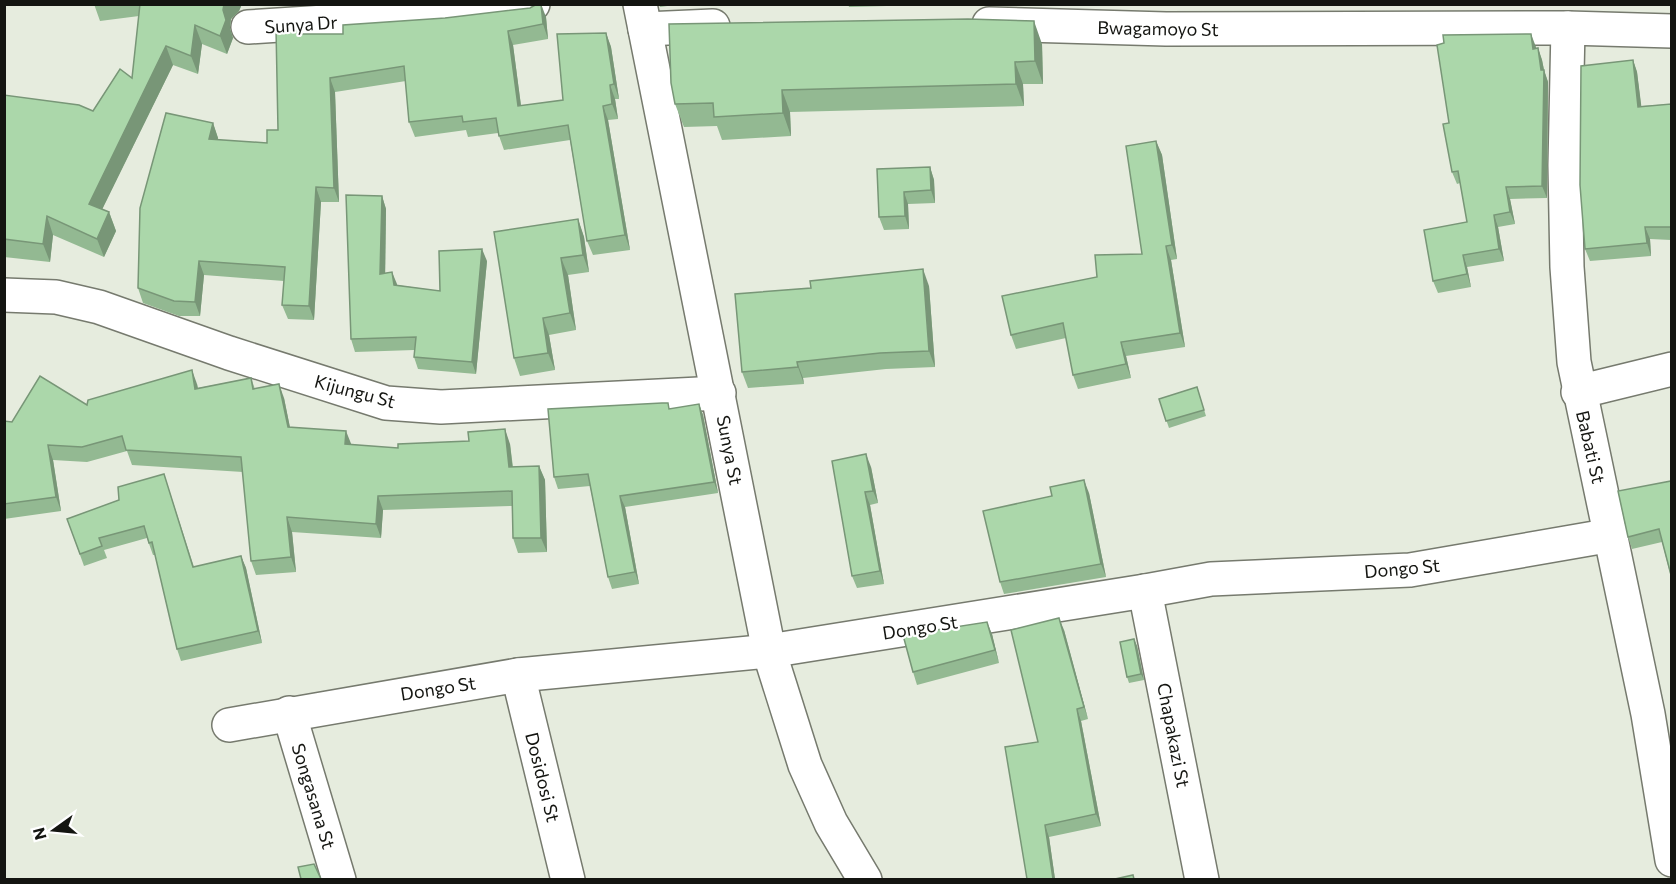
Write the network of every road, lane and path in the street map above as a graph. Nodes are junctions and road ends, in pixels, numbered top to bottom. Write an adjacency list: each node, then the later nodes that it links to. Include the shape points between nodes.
1 (533, 4): 4 (street, Sunya Dr, via 448,14)
2 (643, 17): 5 (street); 11 (street, Sunya St)
3 (964, 24): 6 (street, Bwagamoyo St, via 1166,29)
4 (248, 27)
5 (747, 27)
6 (1568, 28): 7 (street, Bwagamoyo St); 10 (street, Babati St, via 1567,267)
7 (1671, 31)
8 (4, 295): 11 (street, Kijungu St, via 56,297 99,307 386,402 441,407)
9 (1671, 369): 10 (street)
10 (1578, 392): 12 (street, Babati St)
11 (719, 393): 14 (street, Sunya St)
12 (1612, 535): 13 (street, Dongo St, via 1410,570 1211,579); 18 (street, Babati St, via 1648,714)
13 (1145, 591): 14 (street, Dongo St); 22 (street, Chapakazi St)
14 (769, 651): 15 (street, Dongo St); 21 (street, Sunya St, via 805,765 831,823)
15 (518, 675): 16 (street, Dongo St); 20 (street, Dosidosi St)
16 (289, 713): 17 (street, Dongo St); 19 (street, Songasana St)
17 (229, 725)
18 (1671, 860)
19 (339, 879)
20 (568, 879)
21 (865, 879)
22 (1202, 879)

